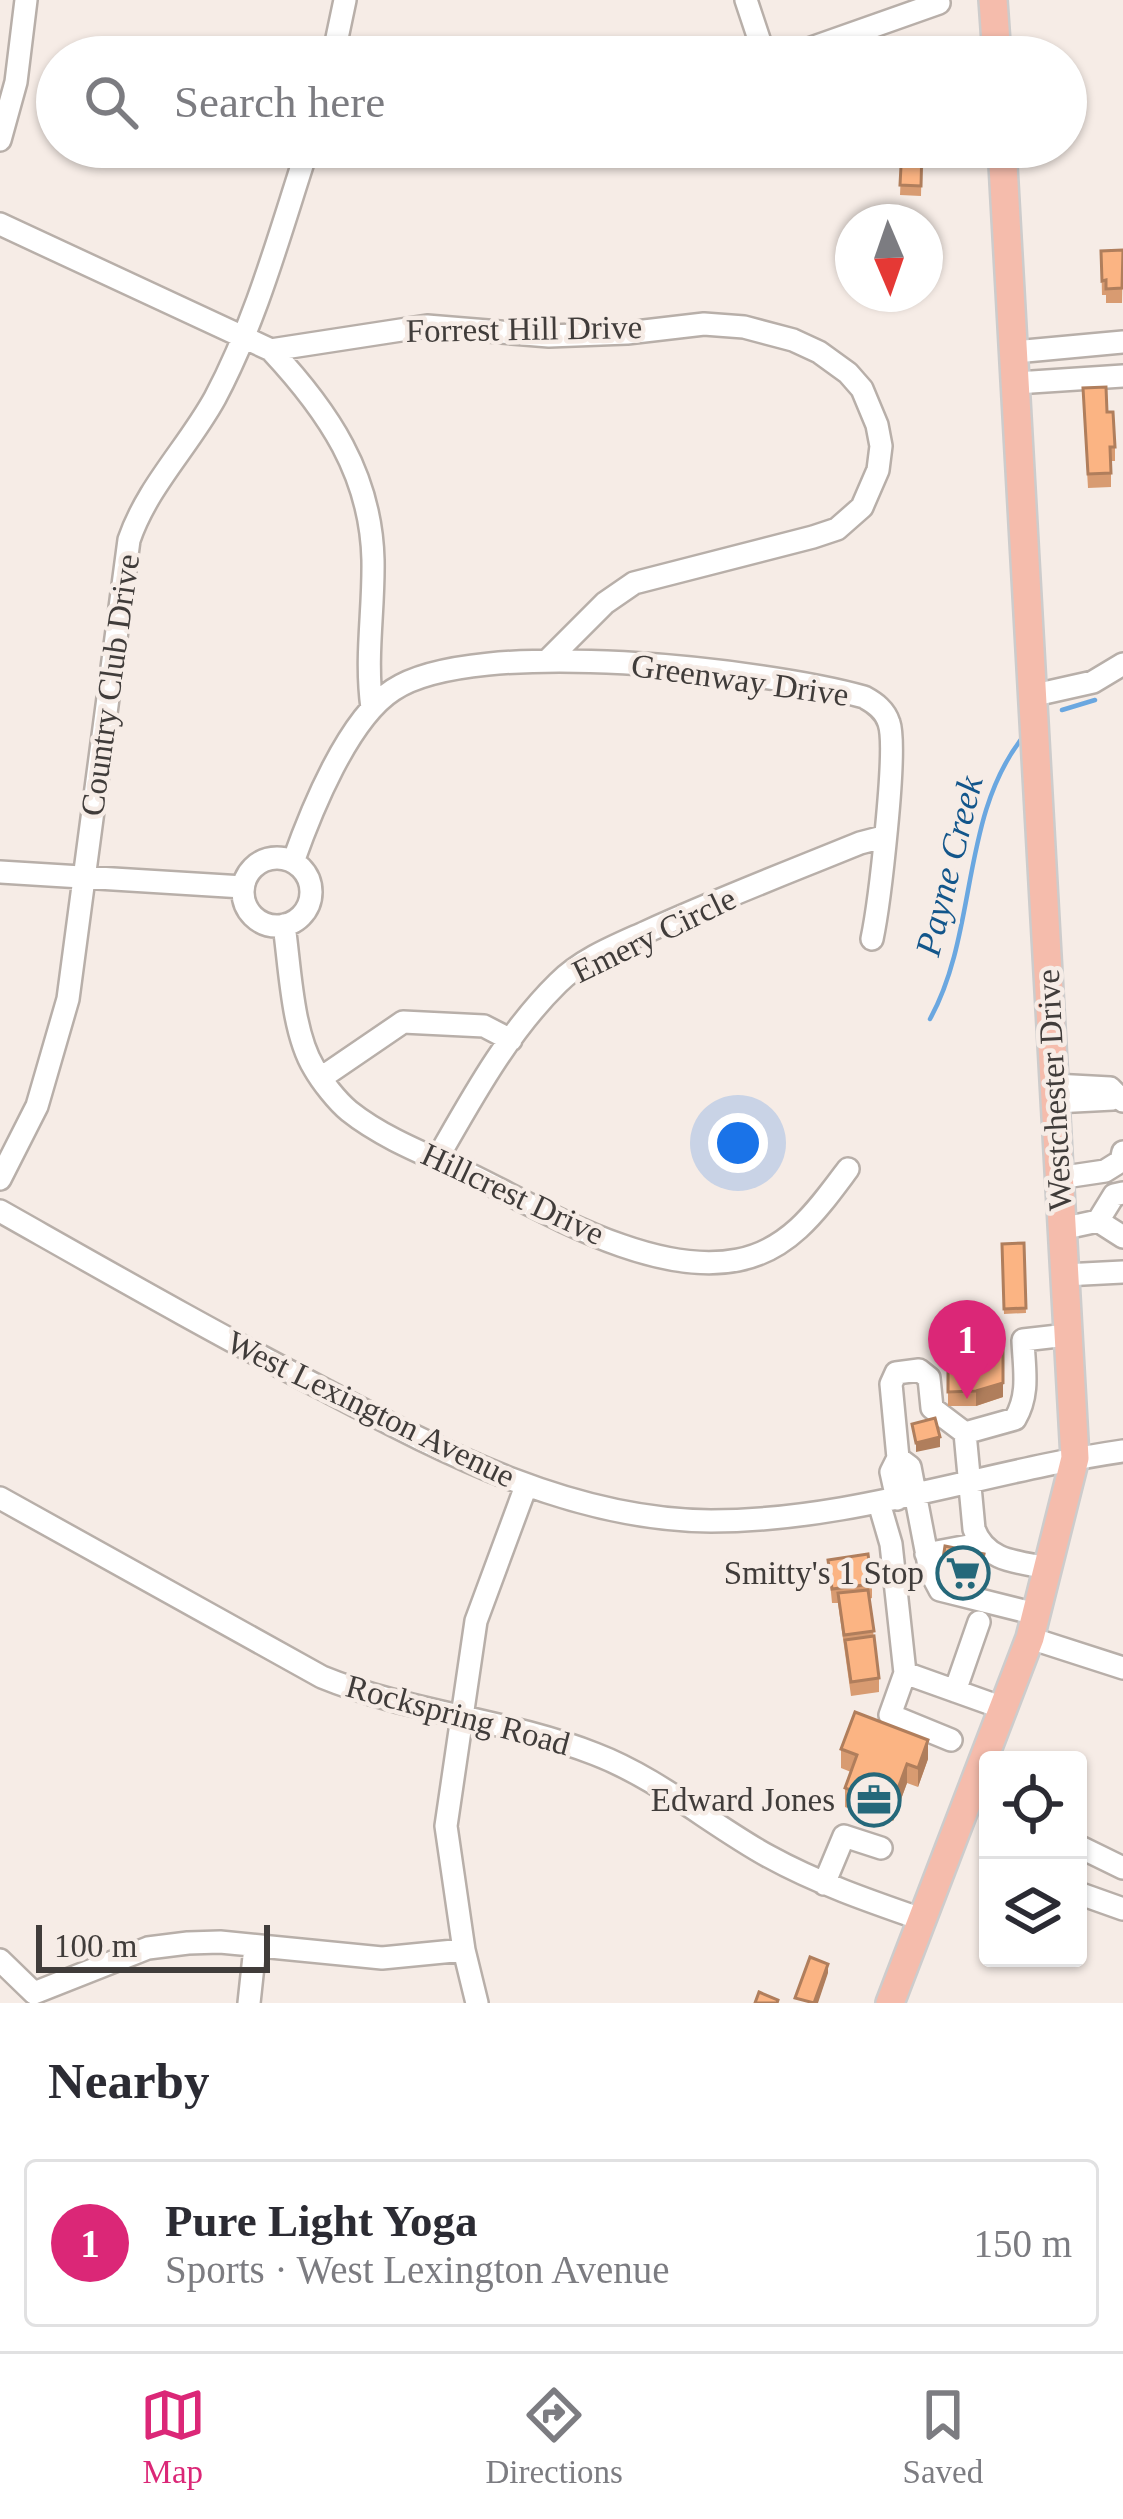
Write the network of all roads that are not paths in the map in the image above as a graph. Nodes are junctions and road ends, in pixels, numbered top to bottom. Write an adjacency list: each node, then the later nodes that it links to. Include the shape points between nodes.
1 (26, 0): 10 (street)
2 (345, 0): 6 (street)
3 (746, 0): 7 (street)
4 (993, 0): 9 (main road)
5 (939, 3): 8 (street)
6 (337, 36)
7 (758, 36)
8 (846, 36)
9 (996, 36)
10 (0, 140)
11 (301, 168): 14 (street, Country Club Drive)
12 (1003, 168): 17 (main road, Westchester Drive)
13 (0, 224): 14 (street)
14 (243, 339): 16 (street); 27 (street, Country Club Drive, via 129,540)
15 (1123, 342): 17 (street)
16 (271, 350): 20 (street, Forrest Hill Drive, via 427,326 549,336 704,324 793,340 848,373 871,405 881,446 862,507 837,529 634,583); 23 (street, via 347,448 365,498 374,564 366,655)
17 (1015, 352): 19 (main road, Westchester Drive)
18 (1123, 376): 19 (street)
19 (1016, 383): 22 (main road, Westchester Drive)
20 (548, 660): 23 (street, Greenway Drive, via 417,677); 24 (street, Greenway Drive, via 658,666 864,697 885,714 892,735)
21 (1123, 664): 22 (street, via 1093,682)
22 (1035, 694): 33 (main road, Westchester Drive)
23 (372, 708): 25 (street, Greenway Drive, via 348,738)
24 (884, 837): 30 (street, Greenway Drive); 31 (street, Emery Circle, via 596,956 560,981)
25 (293, 862): 28 (street, via 261,861); 29 (street, via 309,879 310,902)
26 (0, 872): 27 (street)
27 (85, 878): 28 (street); 38 (street, Country Club Drive, via 58,1041 37,1106)
28 (243, 887): 29 (street, via 254,917)
29 (284, 925): 32 (street, Hillcrest Drive, via 296,1012)
30 (872, 939)
31 (511, 1040): 32 (street, via 484,1025 403,1022); 36 (street, Emery Circle)
32 (321, 1078): 36 (street, Hillcrest Drive, via 347,1109)
33 (1054, 1094): 34 (street, via 1110,1088); 39 (main road, Westchester Drive)
34 (1121, 1097)
35 (1123, 1152): 39 (street, via 1106,1172)
36 (437, 1159): 37 (street, Hillcrest Drive, via 606,1240 711,1263 776,1246 802,1228)
37 (848, 1169)
38 (0, 1178)
39 (1058, 1178): 43 (main road, Westchester Drive)
40 (1123, 1193): 42 (street)
41 (0, 1211): 54 (street, West Lexington Avenue, via 256,1355)
42 (1098, 1221): 43 (street); 44 (street)
43 (1061, 1229): 46 (main road, Westchester Drive)
44 (1123, 1238)
45 (1123, 1271): 46 (street)
46 (1064, 1275): 47 (main road, Westchester Drive)
47 (1067, 1335): 50 (street, via 1023,1340 1025,1390 1015,1419); 52 (main road, Westchester Drive)
48 (932, 1408): 49 (street); 49 (street, via 929,1378 920,1370 896,1373); 50 (street)
49 (895, 1414): 56 (street, via 898,1458 891,1472)
50 (965, 1433): 53 (street)
51 (1123, 1451): 52 (street, West Lexington Avenue)
52 (1075, 1458): 53 (street, West Lexington Avenue); 59 (main road, Westchester Drive)
53 (971, 1482): 56 (street, West Lexington Avenue); 57 (street)
54 (526, 1486): 56 (street, West Lexington Avenue, via 610,1510 710,1521); 66 (street, via 476,1621)
55 (0, 1498): 66 (street, Rockspring Road, via 322,1677)
56 (898, 1499): 58 (street); 63 (street, via 891,1544)
57 (979, 1544): 58 (street); 59 (street)
58 (926, 1554): 61 (street, via 940,1590)
59 (1049, 1568): 61 (main road, Westchester Drive)
60 (979, 1622): 64 (street)
61 (1033, 1626): 62 (street); 65 (main road, Westchester Drive)
62 (1123, 1668)
63 (905, 1673): 64 (street); 67 (street, via 890,1715)
64 (956, 1691): 65 (street)
65 (1003, 1708): 68 (main road, Westchester Drive)
66 (462, 1718): 72 (street, Rockspring Road, via 597,1754); 77 (street, via 446,1826)
67 (950, 1739)
68 (978, 1806): 75 (main road, Westchester Drive)
69 (881, 1848): 72 (street, via 844,1836)
70 (1087, 1850): 71 (street)
71 (1123, 1868)
72 (824, 1884): 75 (street, Rockspring Road)
73 (1087, 1896): 74 (street)
74 (1123, 1909)
75 (921, 1919): 82 (main road, Westchester Drive)
76 (255, 1947): 77 (street, via 382,1958); 79 (street, via 148,1948); 80 (street)
77 (464, 1950): 81 (street)
78 (0, 1960): 79 (street)
79 (34, 1998)
80 (250, 2003)
81 (477, 2003)
82 (890, 2003)

